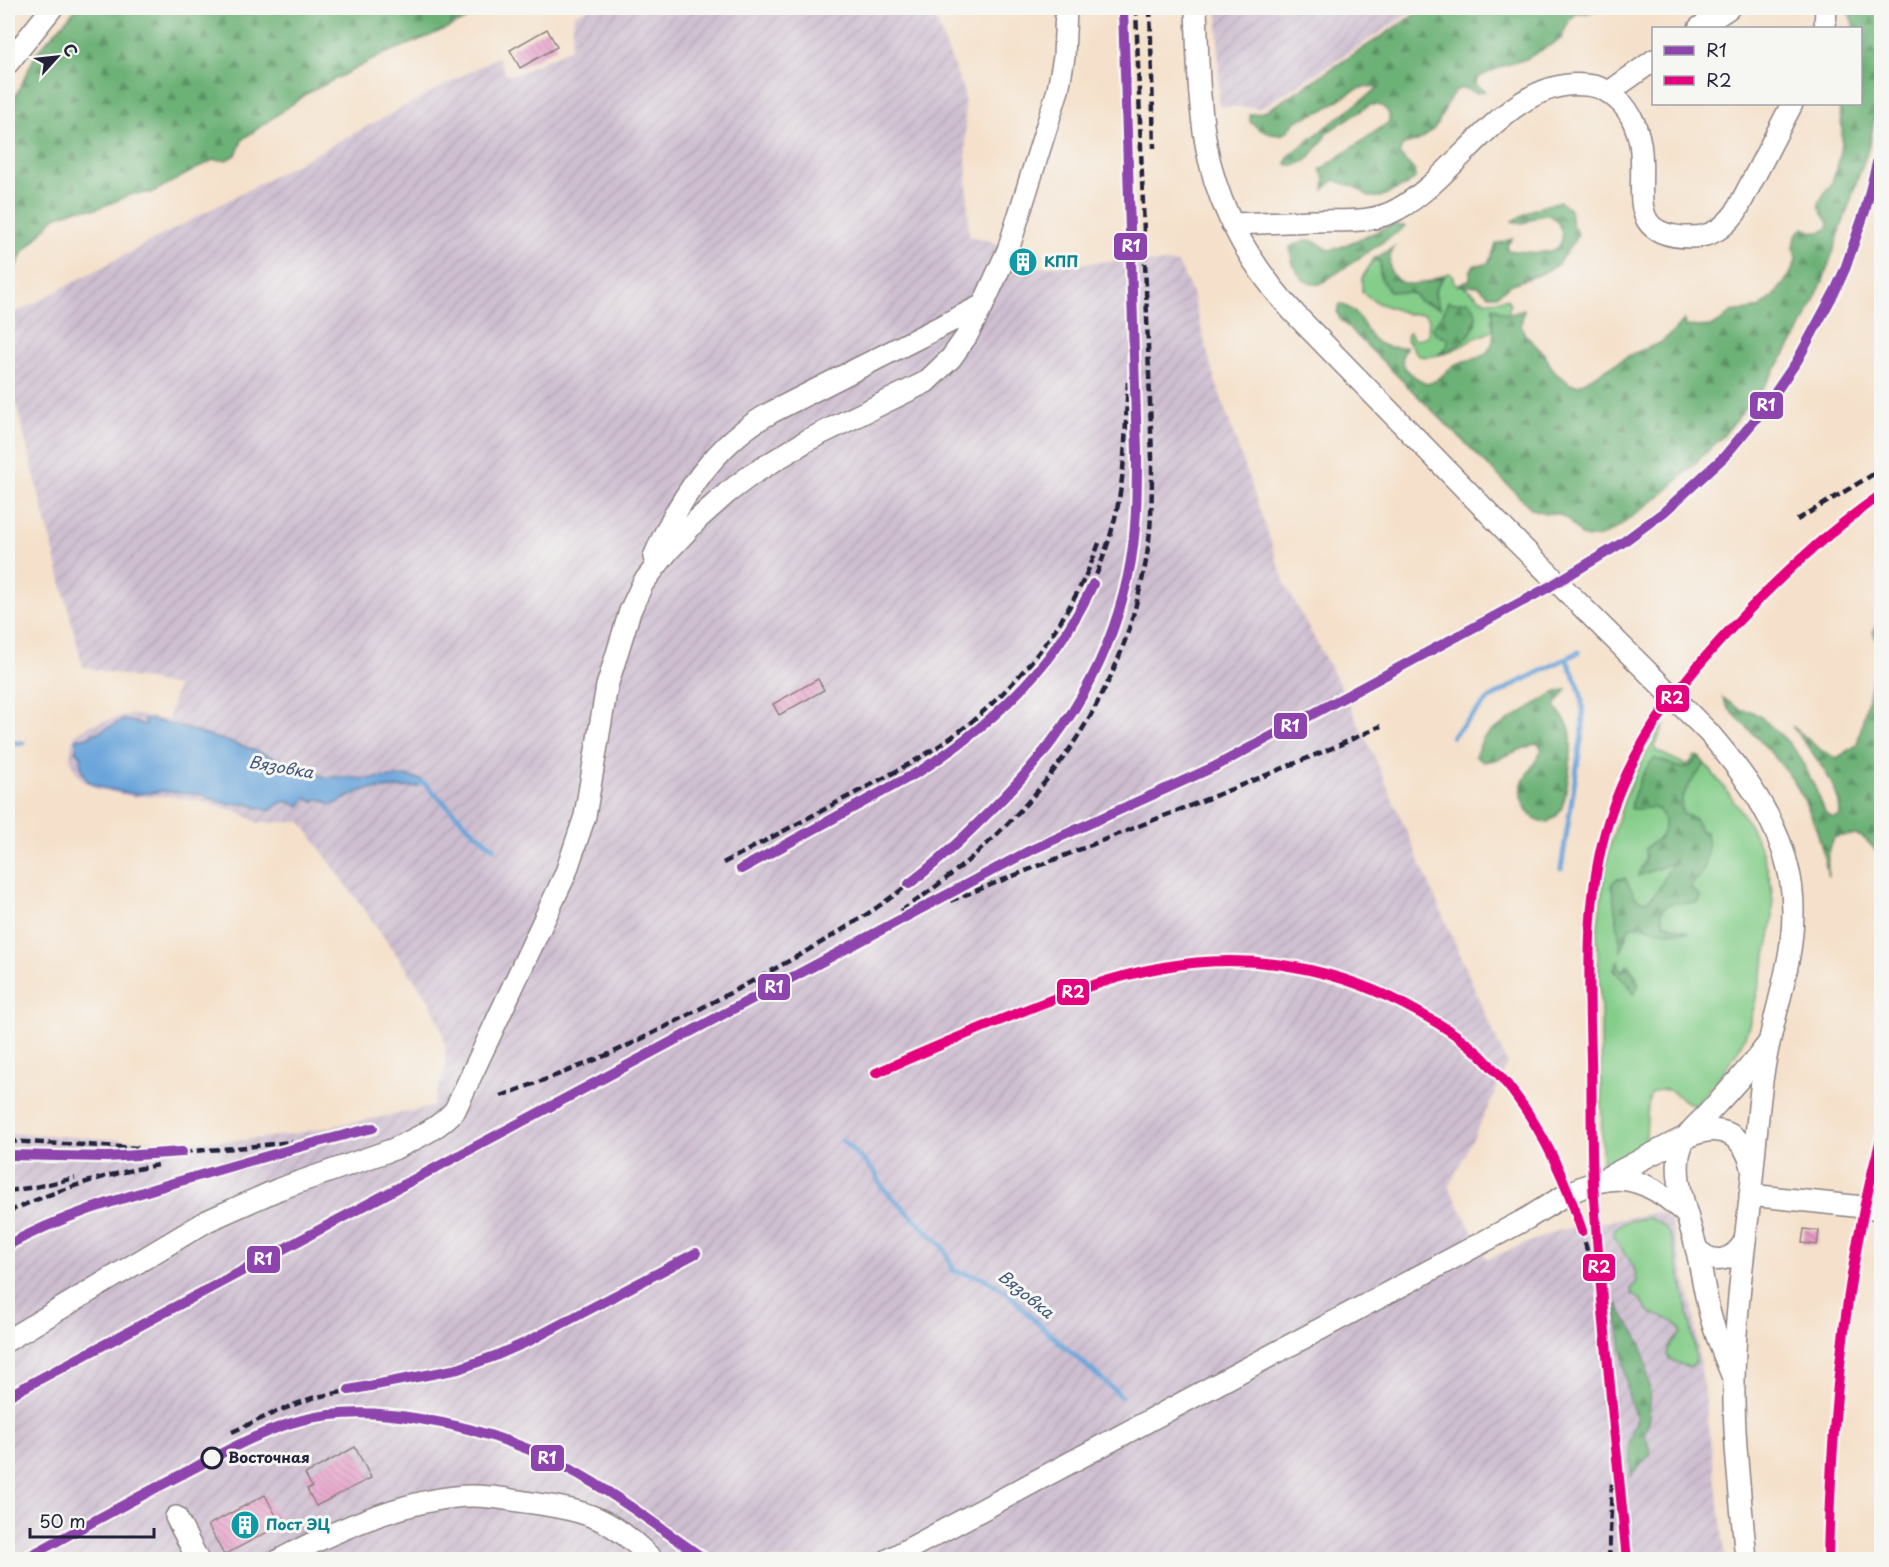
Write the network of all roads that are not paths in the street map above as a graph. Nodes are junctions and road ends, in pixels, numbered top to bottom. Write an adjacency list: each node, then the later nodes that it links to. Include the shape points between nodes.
1 (52, 8): 9 (street)
2 (1066, 8): 13 (street, via 1064,57 1053,110 1008,250)
3 (1196, 8): 12 (street, via 1198,83 1209,158)
4 (1729, 8): 6 (street)
5 (1826, 8): 7 (street)
6 (1700, 27)
7 (1825, 27)
8 (1652, 61): 10 (street)
9 (8, 63)
10 (1609, 92): 11 (street, via 1623,104 1639,137 1641,201 1647,221 1662,234 1685,237 1709,234 1728,222); 12 (street, via 1583,84 1543,91 1526,99 1430,185 1382,217 1350,222)
11 (1791, 105)
12 (1232, 224): 15 (street, bridge, via 1278,295 1709,733 1761,801 1783,850 1793,904 1784,988)
13 (983, 305): 14 (street, via 951,358 926,382 808,441 752,475 699,518); 14 (street, via 752,423 717,455 675,515)
14 (643, 583): 24 (street, via 630,611 607,686 585,816 565,875 455,1110 432,1130 394,1149 279,1189 207,1221)
15 (1768, 1044): 16 (street); 17 (street)
16 (1685, 1137): 17 (street, via 1711,1130 1729,1135 1742,1145); 18 (street); 21 (street, via 1678,1172)
17 (1752, 1167): 19 (street)
18 (1604, 1179): 21 (street, via 1625,1180 1656,1190); 30 (street, via 1569,1192 1528,1218)
19 (1750, 1195): 20 (street); 22 (street)
20 (1881, 1209)
21 (1687, 1215): 23 (street)
22 (1745, 1240): 23 (street, via 1736,1252 1723,1259 1710,1258); 25 (street)
23 (1696, 1248): 25 (street, via 1714,1329)
24 (8, 1340)
25 (1734, 1379): 31 (street)
26 (176, 1516): 27 (street)
27 (198, 1560)
28 (279, 1560): 29 (street, via 356,1524 438,1499 475,1496 593,1515 622,1531)
29 (653, 1560)
30 (888, 1560)
31 (1746, 1560)

